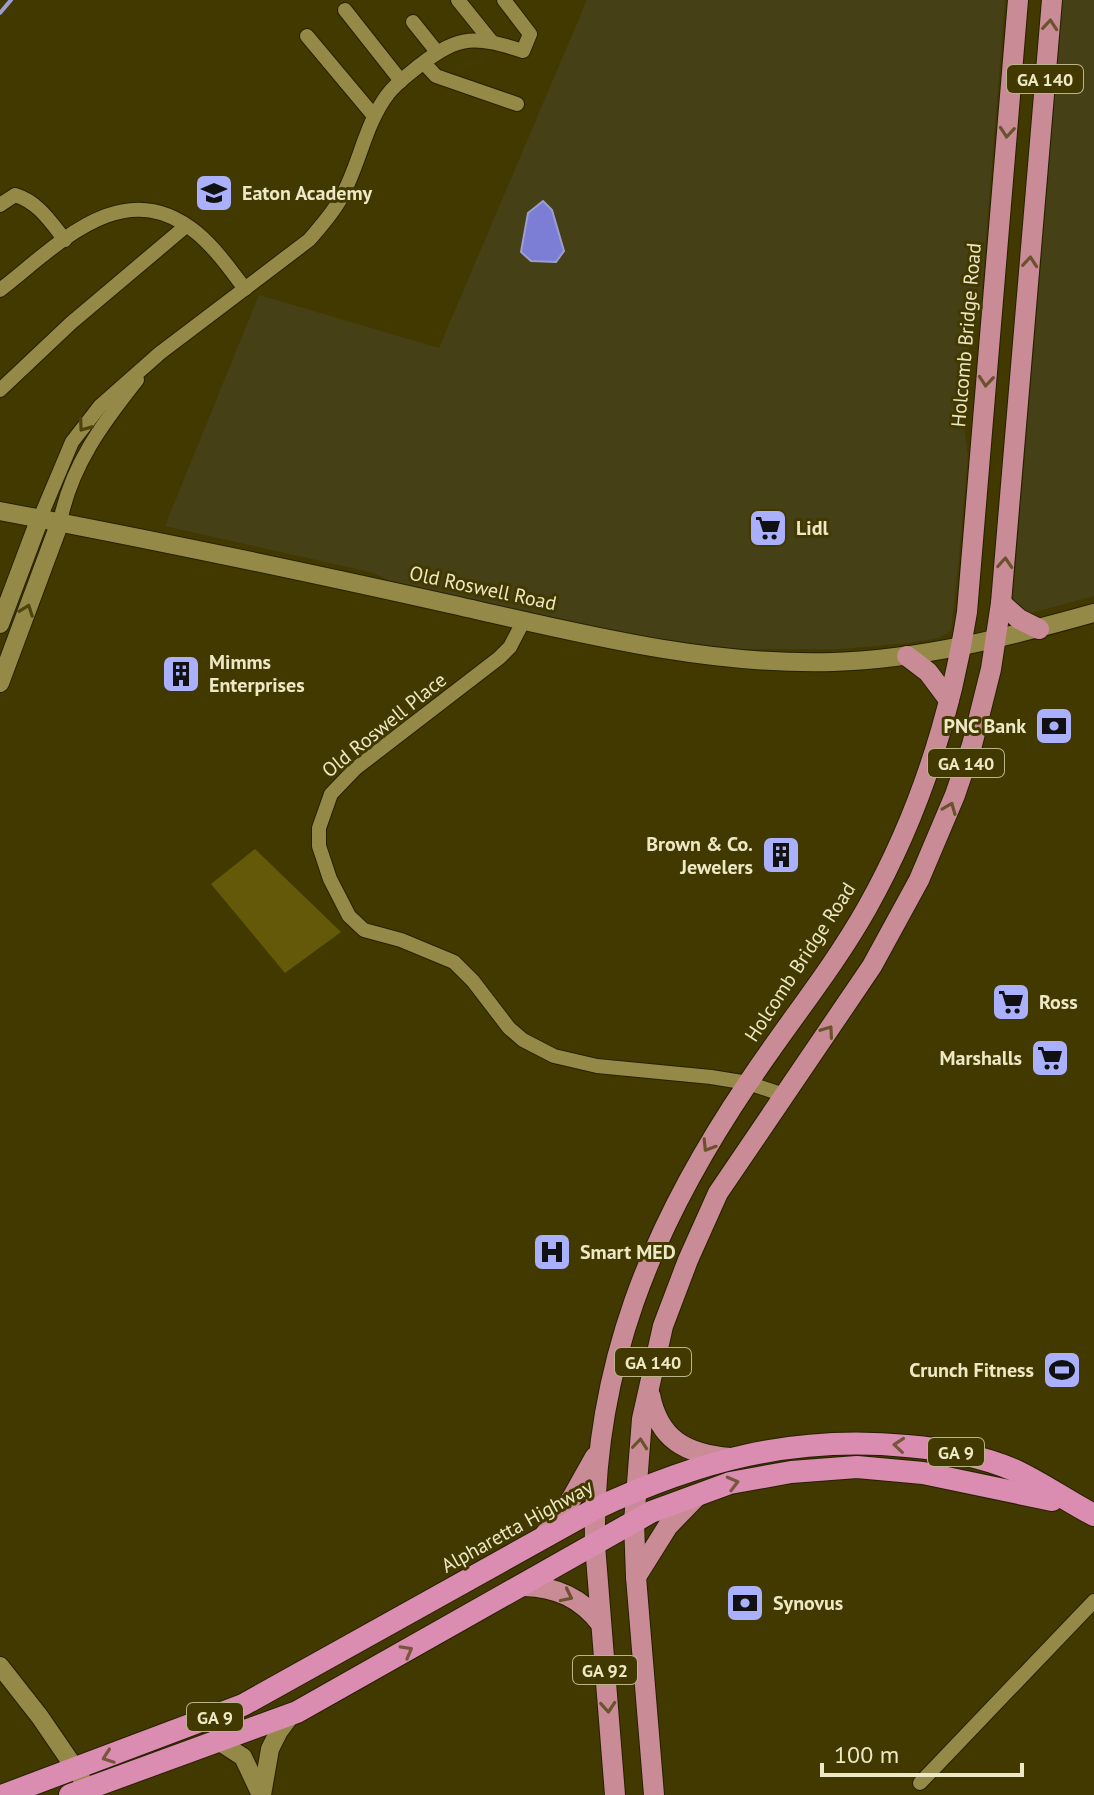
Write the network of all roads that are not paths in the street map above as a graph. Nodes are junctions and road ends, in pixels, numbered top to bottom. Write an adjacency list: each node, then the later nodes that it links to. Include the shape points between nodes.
1 (458, 0): 8 (street)
2 (504, 0): 8 (street, via 530,34 523,51)
3 (1018, 0): 30 (main road, Holcomb Bridge Road / GA 140, one-way to 30)
4 (1052, 0): 24 (main road, GA 140, one-way to 4)
5 (345, 10): 11 (street)
6 (413, 22): 9 (street)
7 (307, 36): 13 (street)
8 (491, 41): 9 (street, via 456,42)
9 (437, 52): 10 (street)
10 (424, 63): 11 (street); 12 (street, via 436,76)
11 (401, 81): 13 (street)
12 (517, 104)
13 (374, 116): 17 (street, via 351,178 327,220)
14 (0, 205): 16 (street, via 15,195 29,199)
15 (186, 226): 16 (street, via 135,208 103,215); 17 (street); 20 (street)
16 (65, 240): 18 (street)
17 (245, 289): 19 (street)
18 (0, 290)
19 (160, 353): 22 (street, one-way to 22, via 85,423); 23 (street, via 86,450)
20 (0, 390)
21 (0, 511): 22 (street, Old Roswell Road)
22 (40, 518): 23 (street, Old Roswell Road); 27 (street)
23 (60, 522): 26 (street, Old Roswell Road); 32 (street, one-way to 23)
24 (1001, 603): 28 (main road); 29 (main road, GA 140)
25 (1094, 613): 28 (street, Old Roswell Road)
26 (524, 620): 31 (street, Old Roswell Road, via 758,660); 34 (street, Old Roswell Place, via 499,658 356,768 331,794 319,828 330,879 356,924 454,962 509,1028 538,1049 575,1062)
27 (0, 624)
28 (1039, 629): 29 (street, Old Roswell Road)
29 (996, 640): 30 (street, Old Roswell Road); 35 (main road, GA 140, one-way to 29, via 872,966 919,880 972,745)
30 (960, 648): 31 (street, Old Roswell Road); 33 (main road, Holcomb Bridge Road / GA 140)
31 (907, 656): 33 (main road, via 928,672)
32 (0, 683)
33 (949, 700): 34 (main road, Holcomb Bridge Road / GA 140, via 908,823 873,897)
34 (748, 1083): 35 (street, Old Roswell Place); 37 (main road, Holcomb Bridge Road / GA 140, one-way to 37, via 688,1178 640,1280 619,1347)
35 (784, 1095): 36 (main road, GA 140, via 736,1164 702,1226 673,1296)
36 (648, 1387): 38 (main road, via 656,1418 670,1437 694,1452); 41 (main road, GA 140, one-way to 36)
37 (600, 1446): 43 (main road, Holcomb Bridge Road / GA 92); 46 (main road, GA 140)
38 (730, 1458): 39 (highway, Alpharetta Highway / GA 9, one-way to 38, via 927,1448 858,1443 789,1447); 41 (highway, Alpharetta Highway / GA 9)
39 (988, 1461): 40 (highway, via 969,1473); 44 (highway, Alpharetta Highway / GA 9)
40 (948, 1477): 42 (highway, Alpharetta Highway / GA 9, one-way to 40, via 761,1476 825,1468); 44 (highway, Alpharetta Highway / GA 9)
41 (636, 1490): 43 (highway, Alpharetta Highway / GA 9); 45 (main road, GA 140)
42 (701, 1492): 45 (highway, Alpharetta Highway / GA 9); 48 (main road, via 668,1526)
43 (595, 1509): 46 (highway, Alpharetta Highway / GA 9); 47 (main road, Holcomb Bridge Road / GA 92)
44 (1086, 1510)
45 (634, 1522): 47 (highway, Alpharetta Highway / GA 9); 48 (main road, GA 92)
46 (542, 1539): 55 (highway, Alpharetta Highway / GA 9, one-way to 55, via 243,1705)
47 (595, 1545): 49 (highway, Alpharetta Highway / GA 9); 51 (main road, GA 92)
48 (636, 1577): 61 (main road, GA 92)
49 (524, 1586): 51 (main road, one-way to 51, via 568,1595); 53 (highway, Alpharetta Highway / GA 9, one-way to 49)
50 (1094, 1601): 56 (street)
51 (601, 1624): 60 (main road, GA 92, one-way to 60)
52 (0, 1666): 55 (street)
53 (291, 1715): 54 (highway, Alpharetta Highway / GA 9); 59 (street, via 272,1744)
54 (220, 1742): 57 (highway, Alpharetta Highway / GA 9); 59 (street, via 243,1757)
55 (75, 1769): 57 (street); 58 (highway, Alpharetta Highway / GA 9)
56 (920, 1783)
57 (79, 1792)
58 (4, 1795)
59 (262, 1795)
60 (615, 1795)
61 (654, 1795)

